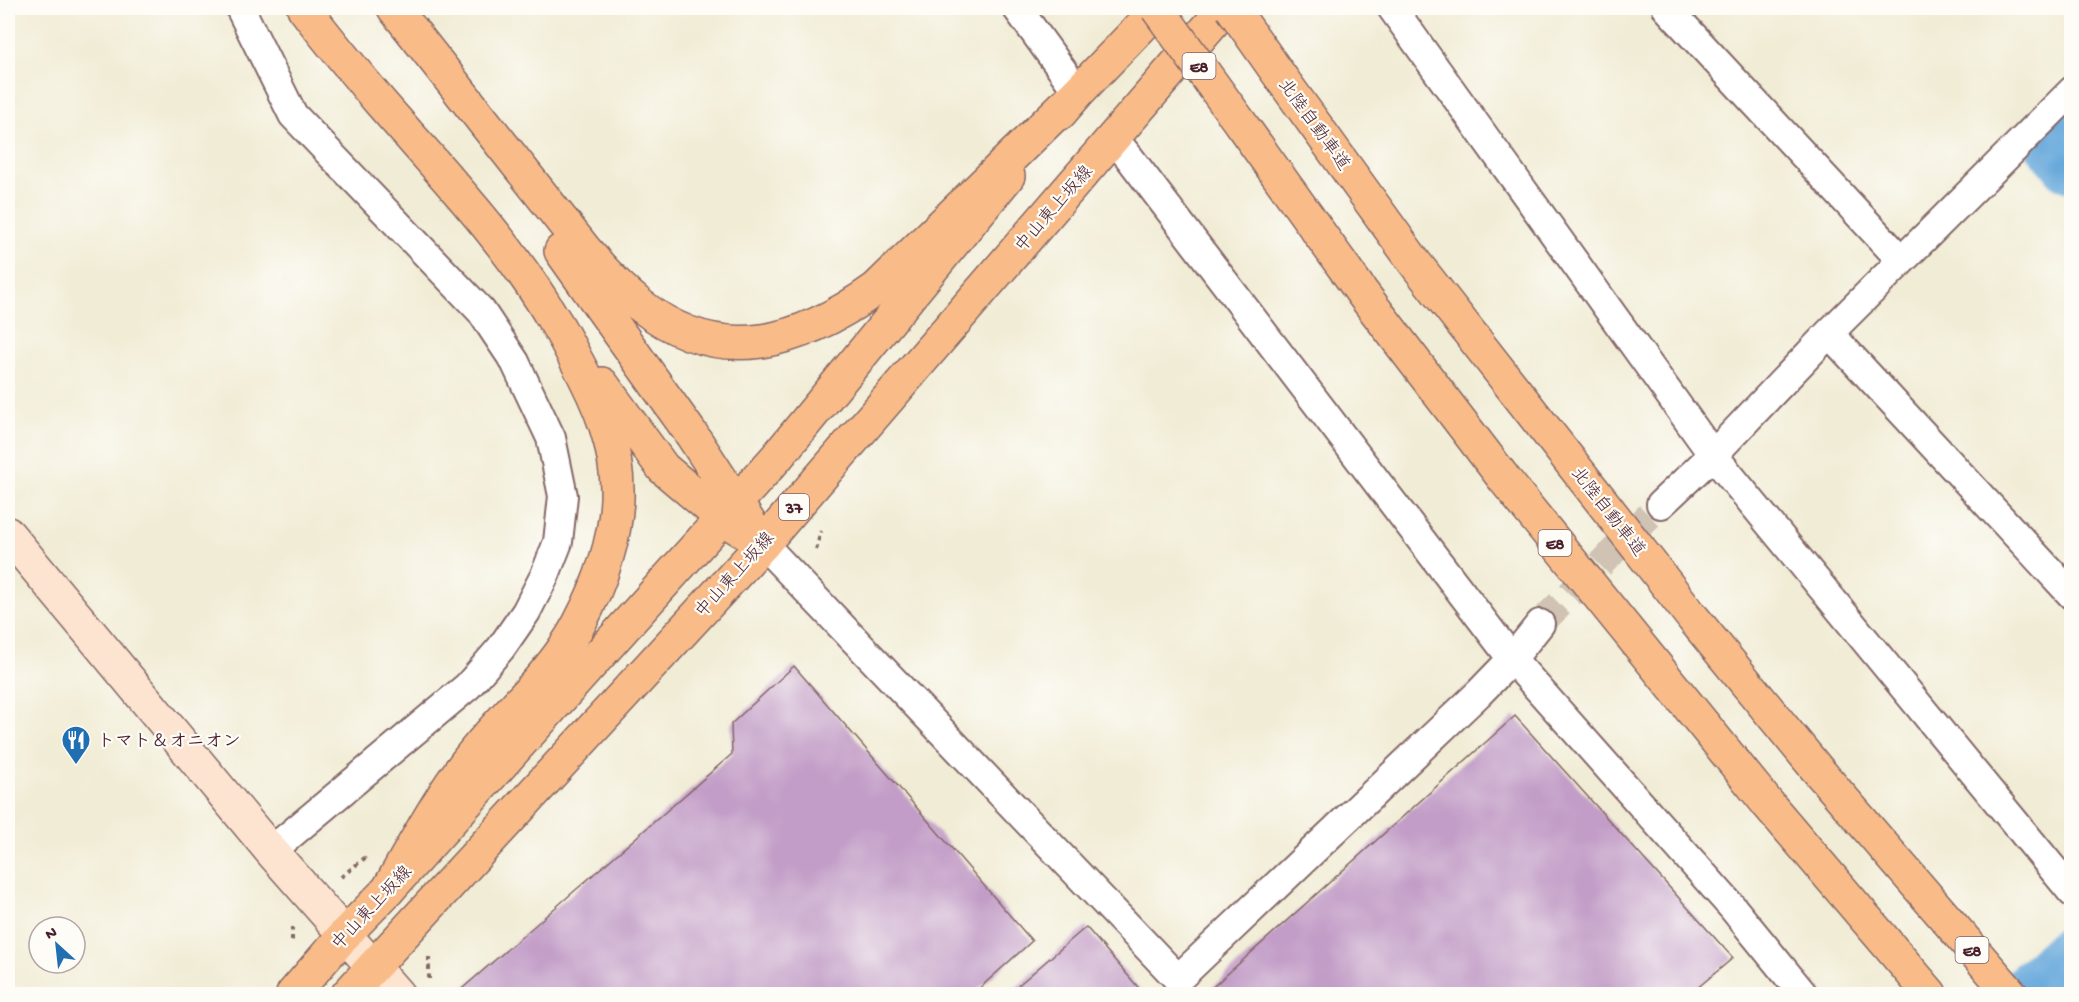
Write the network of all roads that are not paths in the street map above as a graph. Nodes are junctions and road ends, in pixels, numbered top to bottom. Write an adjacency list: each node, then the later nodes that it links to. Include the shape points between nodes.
1 (240, 8): 27 (street, via 293,115 481,311 515,362 551,438 562,496 558,542 545,575 501,648 468,686)
2 (304, 8): 17 (main road, via 478,215)
3 (388, 8): 21 (main road, via 692,435)
4 (394, 8): 14 (main road, via 613,282 670,324 722,342 745,343 799,333 850,308 885,281)
5 (1017, 8): 14 (street)
6 (1157, 8): 14 (main road, 中山東上坂線 / 37); 36 (main road, E8, bridge, via 1504,480 1654,666)
7 (1225, 8): 15 (main road, 中山東上坂線 / 37)
8 (1232, 8): 12 (main road, 北陸自動車道, bridge)
9 (1252, 8): 12 (main road)
10 (1392, 8): 19 (street)
11 (1667, 8): 16 (street)
12 (1288, 74): 37 (main road, 北陸自動車道 / E8, via 1505,363 1563,452 1816,768)
13 (2072, 91): 16 (street)
14 (1078, 92): 21 (main road, 中山東上坂線 / 37)
15 (1113, 138): 23 (main road, 中山東上坂線 / 37); 26 (street)
16 (1901, 260): 18 (street)
17 (552, 316): 21 (main road, via 663,468); 28 (main road, via 602,412 610,442 617,497 606,558 578,627 542,678 481,744 431,816)
18 (1829, 333): 19 (street); 24 (street)
19 (1713, 455): 20 (street); 29 (street)
20 (1661, 504)
21 (730, 510): 23 (main road); 28 (main road, 中山東上坂線 / 37)
22 (8, 534): 27 (street)
23 (763, 544): 26 (street, via 1178,979); 31 (main road, 中山東上坂線 / 37)
24 (2070, 589)
25 (1540, 624): 26 (street)
26 (1512, 659): 35 (street, via 1732,907)
27 (271, 851): 30 (street)
28 (388, 890): 30 (main road, 中山東上坂線 / 37)
29 (2072, 892)
30 (345, 933): 31 (street); 32 (main road, 中山東上坂線 / 37)
31 (373, 967): 33 (main road, 中山東上坂線 / 37); 34 (street)
32 (293, 994)
33 (348, 994)
34 (397, 994)
35 (1803, 994)
36 (1930, 994)
37 (2011, 994)

